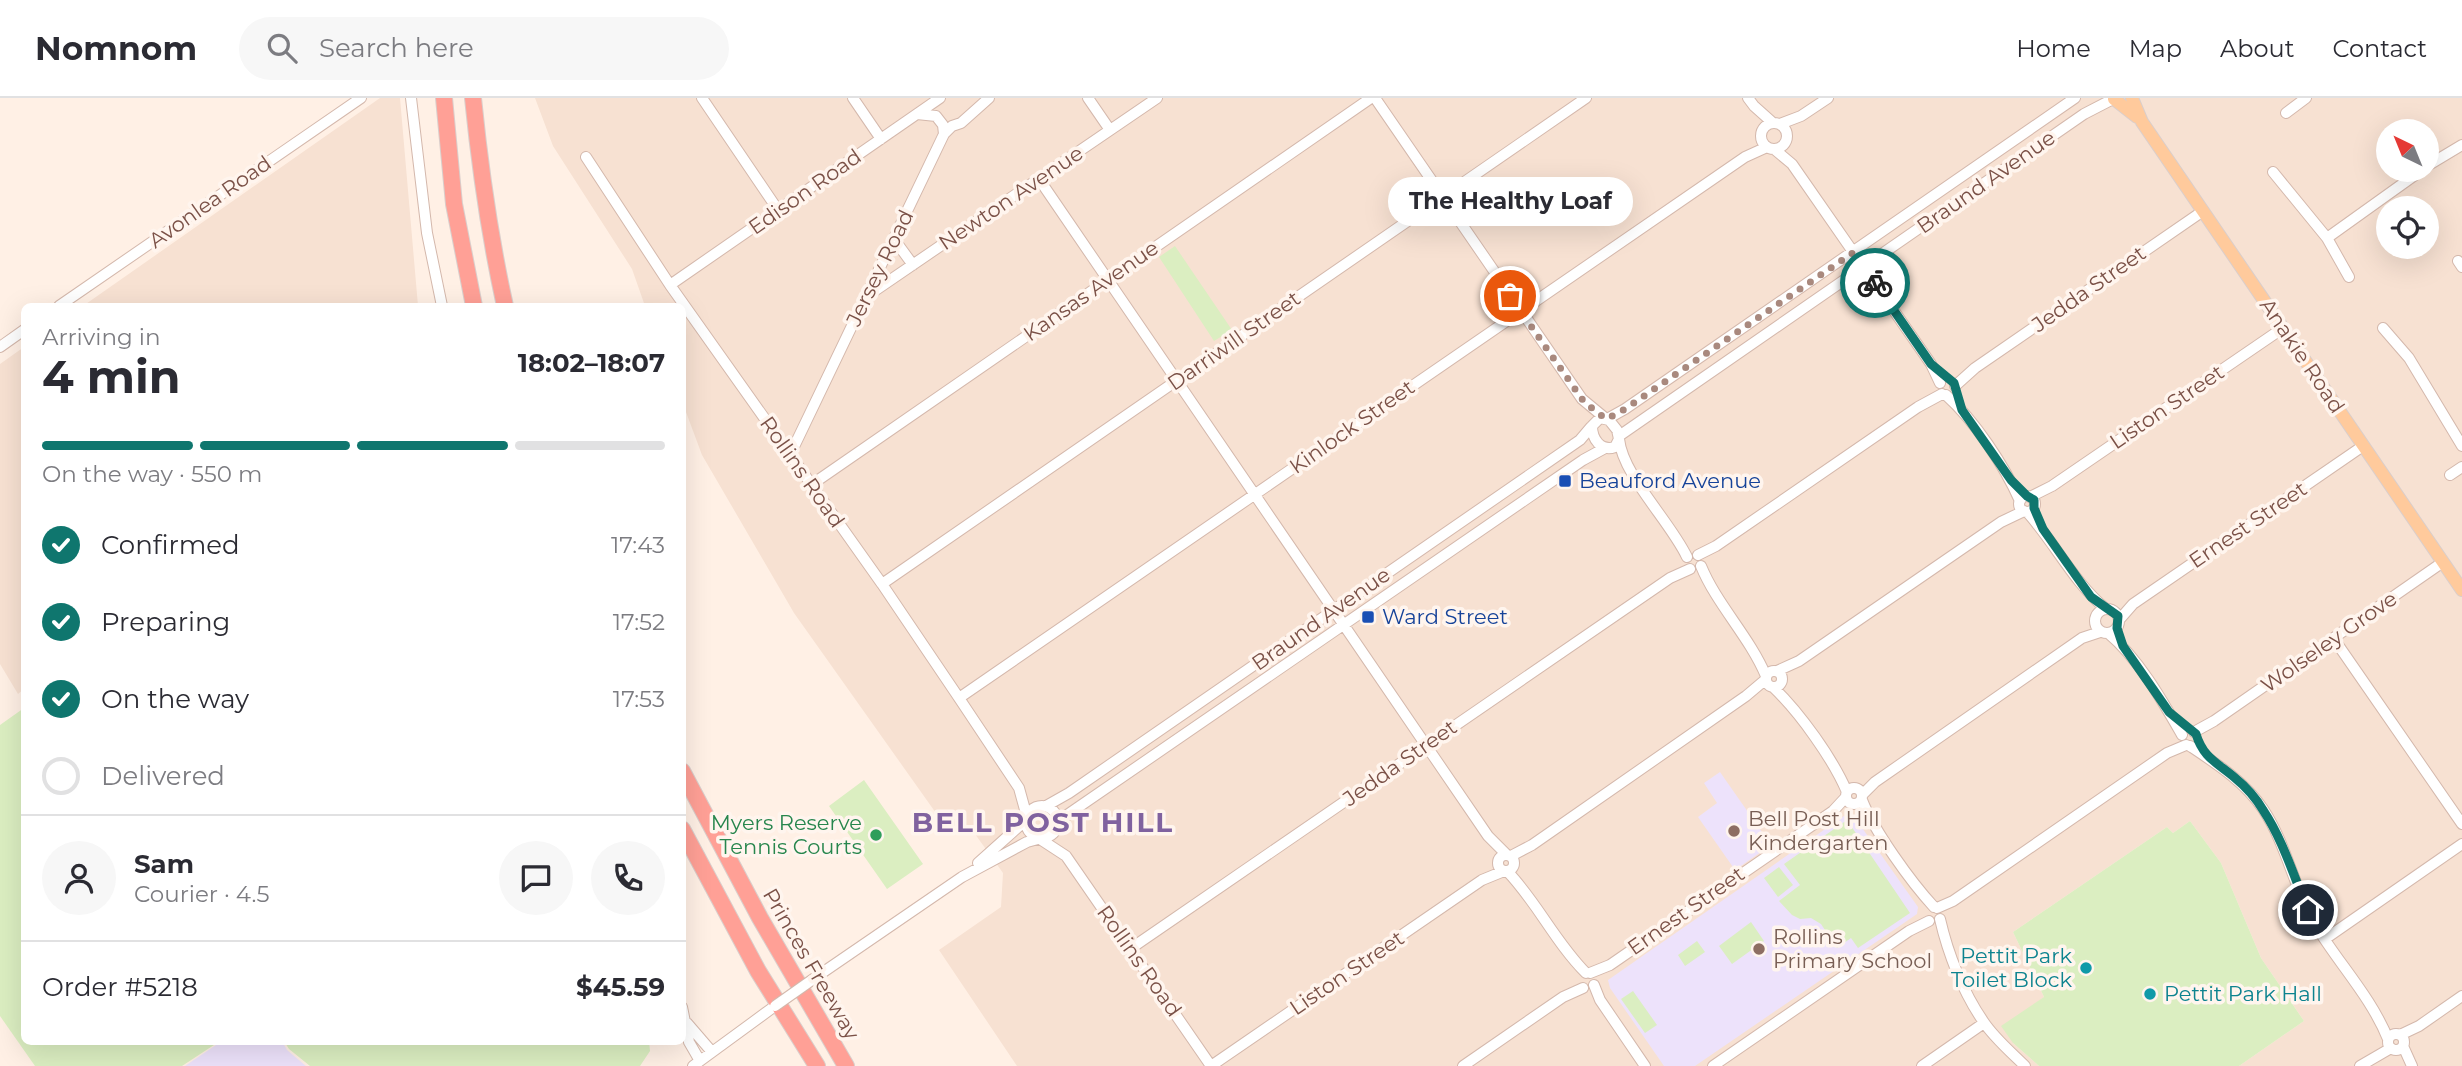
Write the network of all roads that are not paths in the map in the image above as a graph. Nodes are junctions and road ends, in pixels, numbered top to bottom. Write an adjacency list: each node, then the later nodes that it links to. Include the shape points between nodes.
1 (361, 98): 50 (street, Avonlea Road)
2 (411, 98): 51 (street, via 427,233)
3 (444, 98): 52 (highway, via 454,204)
4 (473, 98): 53 (highway, via 478,156)
5 (702, 98): 39 (street)
6 (853, 98): 26 (street)
7 (941, 98): 20 (street, Edison Road); 24 (street, via 937,104)
8 (989, 98): 24 (street, Jersey Road, via 961,122)
9 (1088, 98): 25 (street)
10 (1157, 98): 25 (street, Newton Avenue)
11 (1373, 98): 38 (street); 47 (street, Kansas Avenue)
12 (1586, 98): 38 (street, Darriwill Street)
13 (1828, 98): 21 (street)
14 (2075, 98): 30 (street, Braund Avenue)
15 (2113, 98): 22 (main road, Anakie Road); 33 (street, Braund Avenue)
16 (2132, 98): 22 (main road, Anakie Road)
17 (2306, 98): 19 (street)
18 (1751, 102): 23 (street); 28 (street)
19 (2286, 113)
20 (917, 114): 24 (street); 26 (street, Edison Road)
21 (1801, 116): 23 (street); 27 (street)
22 (2142, 122): 40 (main road, Anakie Road)
23 (1777, 123): 27 (street); 28 (street)
24 (944, 125): 42 (street, Jersey Road)
25 (1110, 130): 36 (street, Newton Avenue)
26 (881, 139): 39 (street, Edison Road)
27 (1786, 139): 28 (street); 34 (street)
28 (1766, 141): 34 (street); 56 (street, Kinlock Street)
29 (2462, 145): 32 (street)
30 (2006, 147): 33 (street); 43 (street, Braund Avenue)
31 (586, 157): 48 (street, Rollins Road)
32 (2440, 158)
33 (2017, 161): 45 (street, Braund Avenue)
34 (1792, 164): 43 (street)
35 (2273, 172): 41 (street)
36 (1038, 179): 44 (street, Newton Avenue); 47 (street)
37 (2405, 182): 41 (street)
38 (1443, 197): 56 (street); 61 (street, Darriwill Street)
39 (778, 210): 48 (street, Edison Road)
40 (2203, 211): 57 (main road, Anakie Road); 62 (street, Jedda Street)
41 (2327, 238): 46 (street)
42 (894, 239): 44 (street); 49 (street, Jersey Road)
43 (1854, 252): 45 (street); 64 (street, Braund Avenue)
44 (913, 265): 49 (street, Newton Avenue)
45 (1864, 266): 62 (street); 66 (street, Braund Avenue)
46 (2349, 277)
47 (1108, 280): 61 (street); 74 (street, Kansas Avenue)
48 (670, 285): 54 (street, Rollins Road)
49 (866, 297): 70 (street, Jersey Road)
50 (63, 303)
51 (441, 303)
52 (473, 303)
53 (504, 303)
54 (683, 303)
55 (686, 308): 70 (street, Rollins Road)
56 (1520, 311): 63 (street); 75 (street, Kinlock Street)
57 (2283, 328): 67 (main road, Anakie Road); 76 (street, Liston Street)
58 (2383, 328): 68 (street, via 2409,358)
59 (21, 332): 60 (street)
60 (0, 347)
61 (1176, 381): 75 (street); 79 (street, Darriwill Street)
62 (1947, 387): 76 (street); 77 (street, Jedda Street)
63 (1582, 399): 64 (street); 65 (street)
64 (1606, 418): 65 (street, via 1597,419); 66 (street)
65 (1592, 426): 69 (street, via 1596,440); 81 (street, Braund Avenue, via 1580,440)
66 (1619, 438): 69 (street, via 1615,447); 71 (street)
67 (2363, 446): 78 (main road, Anakie Road); 82 (street, Ernest Street)
68 (2462, 446)
69 (1606, 448): 71 (street); 83 (street, Braund Avenue)
70 (790, 454): 74 (street, Rollins Road)
71 (1626, 463): 77 (street)
72 (2462, 467): 73 (street)
73 (2450, 475)
74 (811, 485): 79 (street, Rollins Road)
75 (1254, 494): 81 (street); 86 (street, Kinlock Street)
76 (2027, 504): 82 (street); 85 (street, Liston Street)
77 (1694, 561): 85 (street); 88 (street, Jedda Street)
78 (2444, 562): 80 (main road, Anakie Road); 84 (street, Wolseley Grove)
79 (882, 584): 86 (street, Rollins Road)
80 (2462, 590)
81 (1333, 610): 83 (street); 92 (street, Braund Avenue)
82 (2107, 621): 87 (street); 91 (street, Ernest Street)
83 (1343, 625): 88 (street); 95 (street, Braund Avenue)
84 (2334, 639): 87 (street, Wolseley Grove); 94 (street)
85 (1774, 679): 91 (street); 100 (street, Liston Street)
86 (960, 698): 90 (street, Rollins Road)
87 (2190, 738): 102 (street, Wolseley Grove); 103 (street, via 2263,808)
88 (1426, 745): 100 (street); 104 (street, Jedda Street)
89 (686, 779): 115 (highway, Princes Freeway)
90 (1019, 788): 92 (street, Rollins Road); 93 (street, Rollins Road)
91 (1854, 796): 102 (street); 105 (street, Ernest Street)
92 (1045, 806): 93 (street, via 1032,809); 95 (street, via 1054,811)
93 (1027, 818): 97 (street, via 1030,831); 101 (street)
94 (2462, 824)
95 (1058, 826): 97 (street, via 1052,836); 99 (street, Rollins Road)
96 (686, 836): 114 (highway, via 758,971)
97 (1039, 839): 99 (street, Rollins Road); 101 (street)
98 (2462, 844): 103 (street)
99 (1066, 856): 104 (street, Rollins Road)
100 (1507, 863): 105 (street); 116 (street, Liston Street)
101 (962, 877): 111 (street, bridge)
102 (1934, 915): 108 (street); 119 (street, Wolseley Grove)
103 (2325, 939): 110 (street)
104 (1130, 949): 116 (street, Rollins Road)
105 (1587, 981): 117 (street, Ernest Street); 118 (street)
106 (2462, 996): 110 (street)
107 (686, 1021): 111 (street)
108 (1984, 1023): 120 (street); 121 (street)
109 (686, 1026): 112 (street)
110 (2396, 1042): 113 (street); 122 (street)
111 (712, 1052): 112 (street)
112 (697, 1063)
113 (2411, 1064)
114 (817, 1066)
115 (846, 1066)
116 (1211, 1066)
117 (1463, 1066)
118 (1645, 1066)
119 (1713, 1066)
120 (1922, 1066)
121 (2025, 1066)
122 (2360, 1066)

